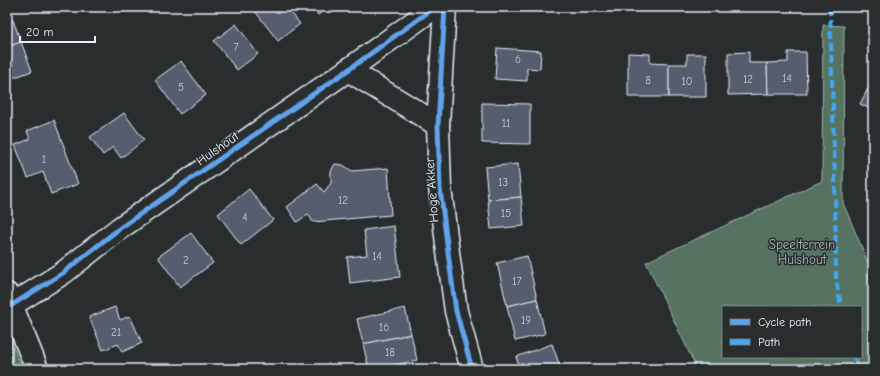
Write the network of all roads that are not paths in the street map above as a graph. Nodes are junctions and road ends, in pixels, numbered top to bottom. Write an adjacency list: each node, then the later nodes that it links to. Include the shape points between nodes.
1 (435, 7): 3 (street, Hulshout)
2 (445, 7): 4 (street, Hoge Akker)
3 (348, 70): 4 (street); 5 (street, Hulshout, via 120,228 63,273)
4 (438, 125): 7 (street, Hoge Akker, via 440,188 456,311)
5 (9, 302): 6 (street)
6 (37, 369)
7 (472, 369)

